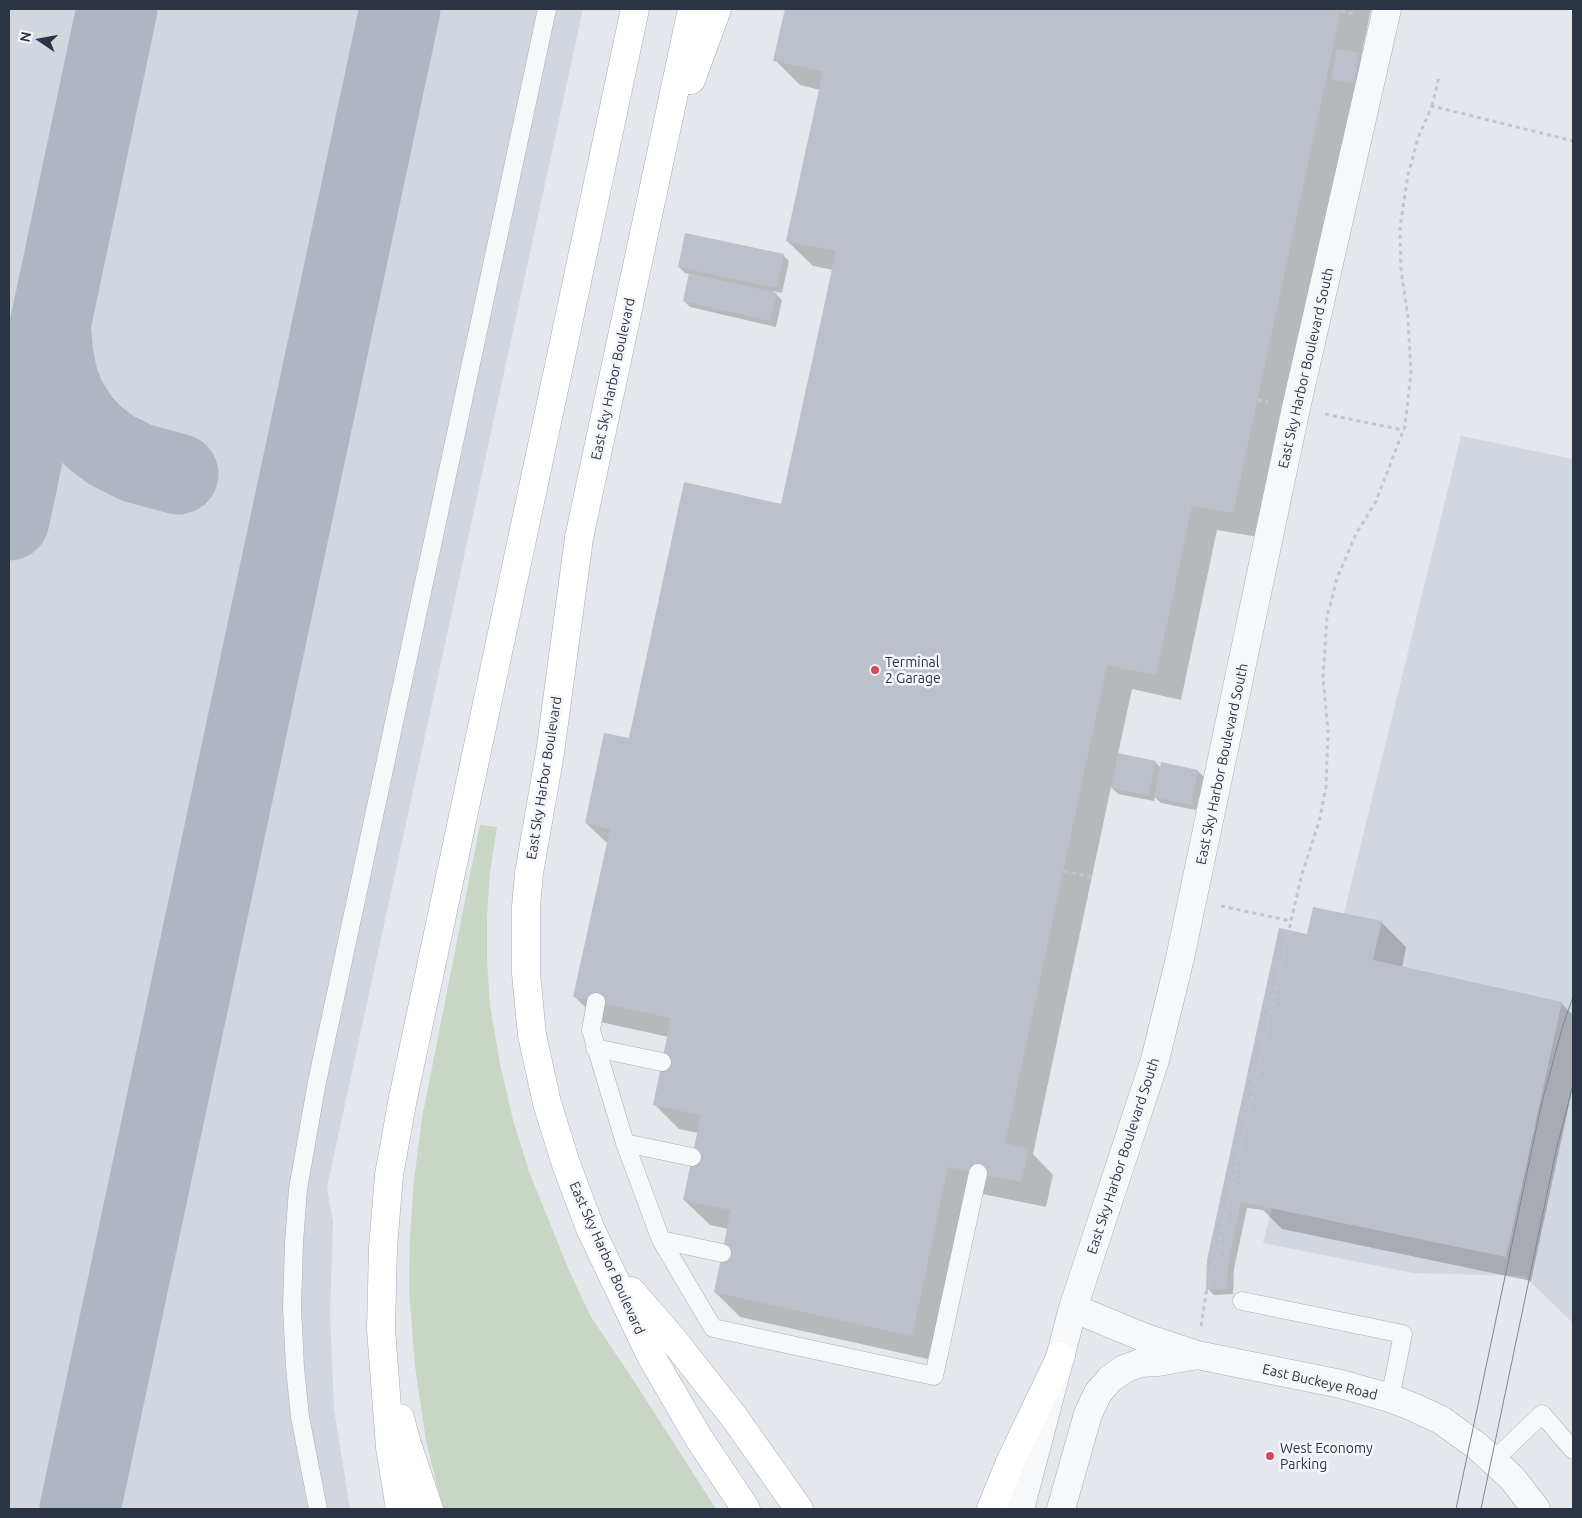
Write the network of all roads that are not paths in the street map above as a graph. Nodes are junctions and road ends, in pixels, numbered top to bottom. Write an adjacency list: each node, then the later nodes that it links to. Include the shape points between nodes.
1 (547, 9): 26 (lane, via 319,1073 298,1189 292,1308 295,1367 300,1417)
2 (635, 9): 18 (main road, via 403,1098 385,1213)
3 (692, 9): 6 (main road, East Sky Harbor Boulevard)
4 (717, 9): 6 (main road)
5 (1387, 9): 17 (street, East Sky Harbor Boulevard South, via 1296,408 1180,958 1155,1060)
6 (658, 171): 15 (main road, East Sky Harbor Boulevard, via 579,538 550,752 532,846 526,907 528,1005 547,1103 578,1197)
7 (596, 1002): 8 (lane, via 591,1030)
8 (595, 1048): 9 (lane); 10 (lane)
9 (662, 1062)
10 (625, 1143): 11 (lane); 13 (lane)
11 (692, 1157)
12 (978, 1173): 13 (lane, via 934,1376 712,1328)
13 (661, 1240): 14 (lane)
14 (722, 1254)
15 (607, 1264): 25 (main road, East Sky Harbor Boulevard, via 674,1397); 29 (main road); 30 (main road, via 702,1376)
16 (1242, 1301): 21 (lane, via 1403,1334)
17 (1073, 1308): 19 (street, East Buckeye Road); 20 (street, East Sky Harbor Boulevard South)
18 (381, 1330): 27 (main road, via 390,1447); 28 (main road, via 393,1392)
19 (1197, 1355): 21 (street, East Buckeye Road, via 1341,1384); 33 (street, via 1140,1363 1110,1379 1098,1393 1088,1414)
20 (1060, 1356): 31 (main road); 32 (street, East Sky Harbor Boulevard South)
21 (1390, 1398): 23 (street, East Buckeye Road, via 1441,1420)
22 (1573, 1450): 23 (lane, via 1542,1414)
23 (1494, 1460): 24 (street, East Buckeye Road)
24 (1530, 1506)
25 (744, 1507)
26 (318, 1509)
27 (400, 1509)
28 (429, 1509)
29 (778, 1509)
30 (799, 1509)
31 (991, 1509)
32 (1020, 1509)
33 (1060, 1509)

